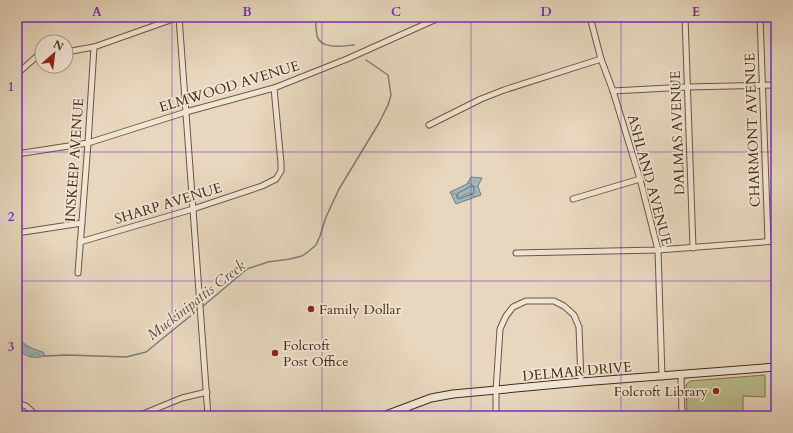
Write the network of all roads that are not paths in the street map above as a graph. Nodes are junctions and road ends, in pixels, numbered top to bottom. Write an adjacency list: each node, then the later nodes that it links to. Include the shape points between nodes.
1 (179, 17): 6 (street); 16 (street)
2 (441, 17): 14 (street, ELMWOOD AVENUE)
3 (590, 17): 9 (street, ASHLAND AVENUE)
4 (684, 17): 13 (street, DALMAS AVENUE)
5 (760, 17): 12 (street, CHARMONT AVENUE)
6 (94, 48): 7 (street); 18 (street, INSKEEP AVENUE)
7 (74, 51)
8 (34, 59): 10 (street)
9 (601, 59): 15 (street, ASHLAND AVENUE); 17 (street, via 498,92)
10 (17, 74)
11 (776, 85): 12 (street)
12 (763, 86): 13 (street); 25 (street, CHARMONT AVENUE)
13 (687, 87): 15 (street); 28 (street, DALMAS AVENUE)
14 (274, 88): 16 (street, ELMWOOD AVENUE); 22 (street, SHARP AVENUE, via 282,163 276,179)
15 (613, 91): 20 (street, ASHLAND AVENUE)
16 (186, 112): 18 (street, ELMWOOD AVENUE); 22 (street)
17 (429, 125)
18 (88, 143): 19 (street, ELMWOOD AVENUE); 23 (street, INSKEEP AVENUE)
19 (17, 154)
20 (640, 179): 21 (street); 29 (street, ASHLAND AVENUE)
21 (573, 199)
22 (193, 209): 27 (street, SHARP AVENUE); 37 (street)
23 (82, 223): 24 (street); 27 (street, INSKEEP AVENUE)
24 (17, 233)
25 (768, 241): 26 (street); 28 (street)
26 (776, 241)
27 (80, 242): 31 (street, INSKEEP AVENUE)
28 (693, 248): 29 (street)
29 (658, 250): 30 (street); 34 (street, ASHLAND AVENUE)
30 (516, 253)
31 (78, 273)
32 (776, 367): 33 (street, DELMAR DRIVE)
33 (681, 375): 34 (street, DELMAR DRIVE); 44 (street)
34 (662, 377): 35 (street, DELMAR DRIVE)
35 (581, 382): 36 (street, DELMAR DRIVE); 36 (street, via 579,327 574,315 554,301 526,301 513,307 500,329)
36 (496, 391): 42 (street, DELMAR DRIVE, via 430,398); 43 (street)
37 (207, 392): 40 (street, via 182,398); 41 (street)
38 (17, 403): 39 (street, via 26,406)
39 (37, 416)
40 (138, 416)
41 (208, 416)
42 (383, 416)
43 (496, 416)
44 (682, 416)

